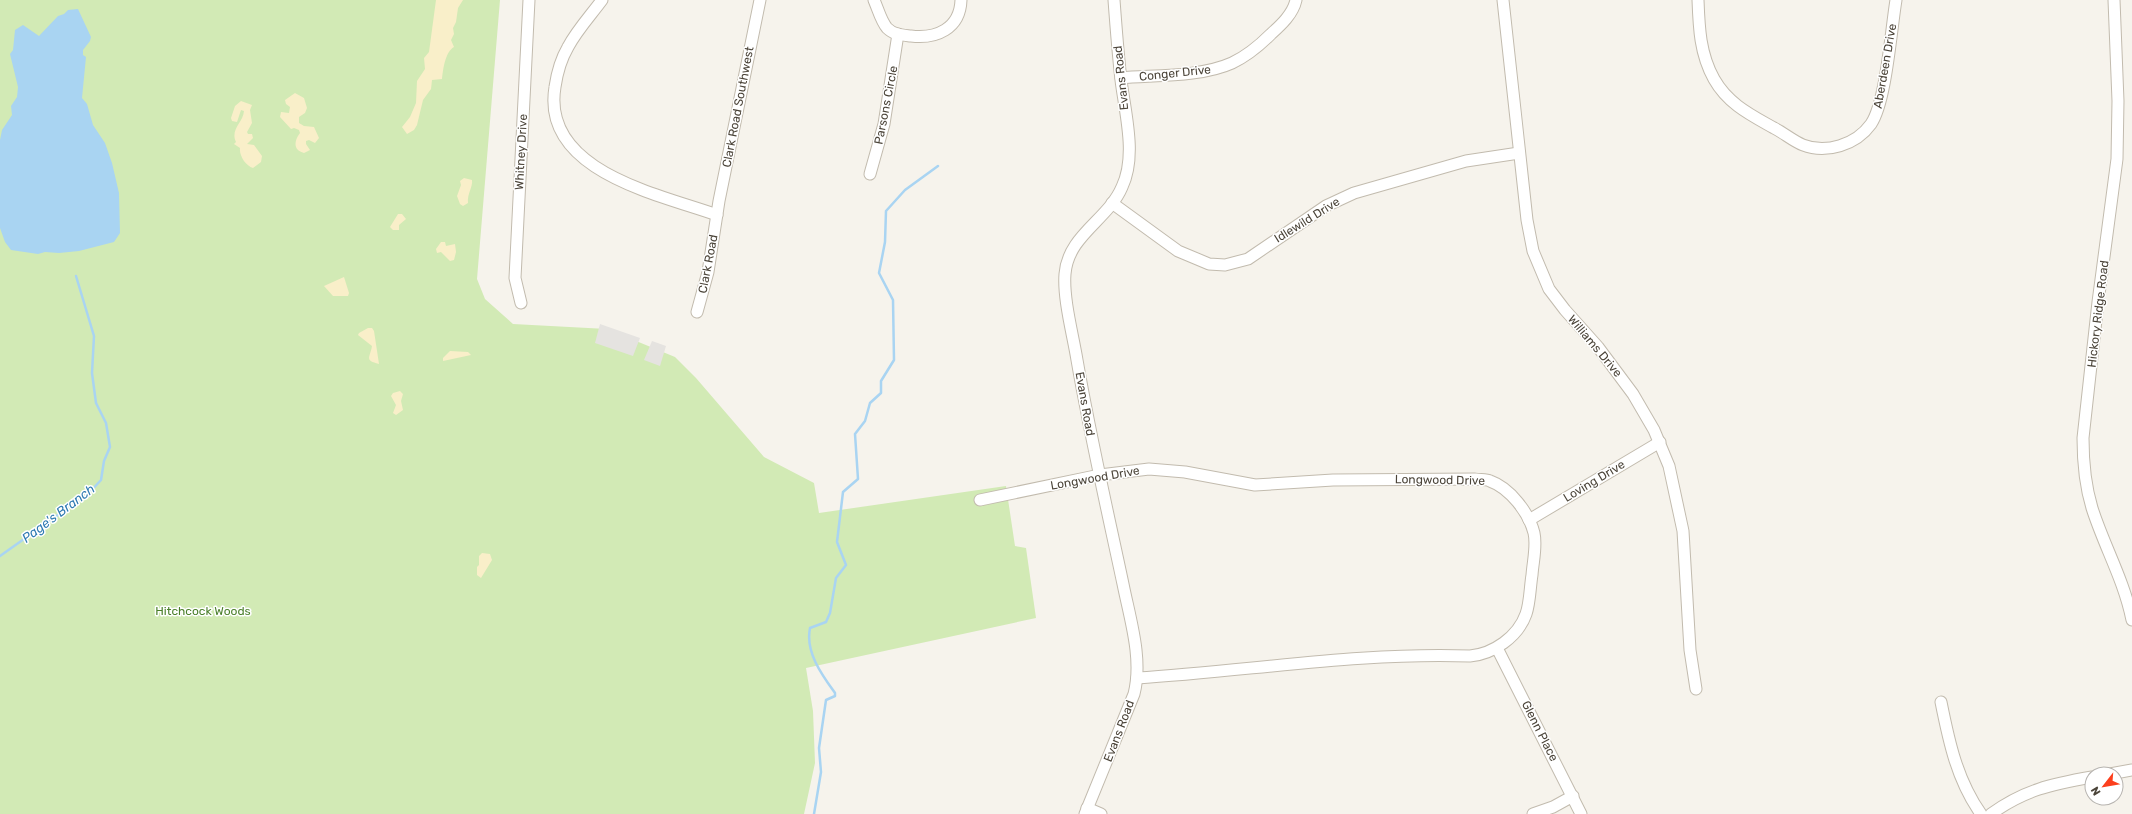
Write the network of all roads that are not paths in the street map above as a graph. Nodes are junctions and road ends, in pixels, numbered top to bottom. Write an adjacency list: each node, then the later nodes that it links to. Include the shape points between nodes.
1 (529, 0): 18 (street, Whitney Drive, via 515,278)
2 (602, 0): 17 (street, via 568,46 559,68 553,104 556,122 564,139 582,158 619,179)
3 (760, 0): 17 (street, Clark Road Southwest)
4 (874, 0): 12 (street, via 888,29)
5 (961, 0): 12 (street, via 957,18 952,26 941,33 928,37)
6 (1114, 0): 13 (street, Evans Road)
7 (1296, 0): 13 (street, Conger Drive, via 1292,12 1275,31 1232,63 1203,71)
8 (1503, 0): 14 (street, Williams Drive)
9 (1698, 0): 10 (street, Aberdeen Drive, via 1704,56 1714,80 1727,97 1745,112 1796,142 1810,148 1825,148 1844,145 1857,138 1875,118)
10 (1896, 0)
11 (2114, 0): 24 (street, Hickory Ridge Road, via 2118,101 2117,159 2098,302 2083,458 2092,506 2125,589)
12 (898, 34): 15 (street, Parsons Circle, via 884,124)
13 (1121, 78): 16 (street, Evans Road, via 1128,136 1128,162 1122,187)
14 (1519, 153): 16 (street, Idlewild Drive, via 1466,161 1354,193 1326,206 1248,259 1229,265 1209,264 1178,251); 20 (street, Williams Drive, via 1529,236 1542,277 1556,300 1598,348 1633,394)
15 (870, 174)
16 (1112, 203): 21 (street, Evans Road, via 1080,238 1070,255 1065,274 1068,311)
17 (717, 215): 19 (street, Clark Road, via 708,272)
18 (521, 302)
19 (697, 312)
20 (1660, 442): 23 (street, Loving Drive); 27 (street, Williams Drive, via 1670,466 1683,531 1690,650)
21 (1100, 475): 22 (street, Longwood Drive); 23 (street, Longwood Drive, via 1135,470 1164,470 1255,485 1333,480 1490,480 1507,491); 26 (street, Evans Road, via 1137,653)
22 (980, 500)
23 (1530, 520): 25 (street, Longwood Drive, via 1535,544 1526,614 1516,630)
24 (2132, 620)
25 (1497, 648): 26 (street, Longwood Drive, via 1481,655 1361,657); 30 (street, Glenn Place)
26 (1137, 678): 31 (street, Evans Road, via 1134,694)
27 (1696, 689)
28 (1941, 702): 35 (street, via 1963,785)
29 (2084, 778): 36 (street, via 2029,791)
30 (1573, 796): 33 (street); 34 (street, Glenn Place)
31 (1086, 811): 32 (street)
32 (1101, 814)
33 (1533, 814)
34 (1581, 814)
35 (1981, 814)
36 (1991, 814)

